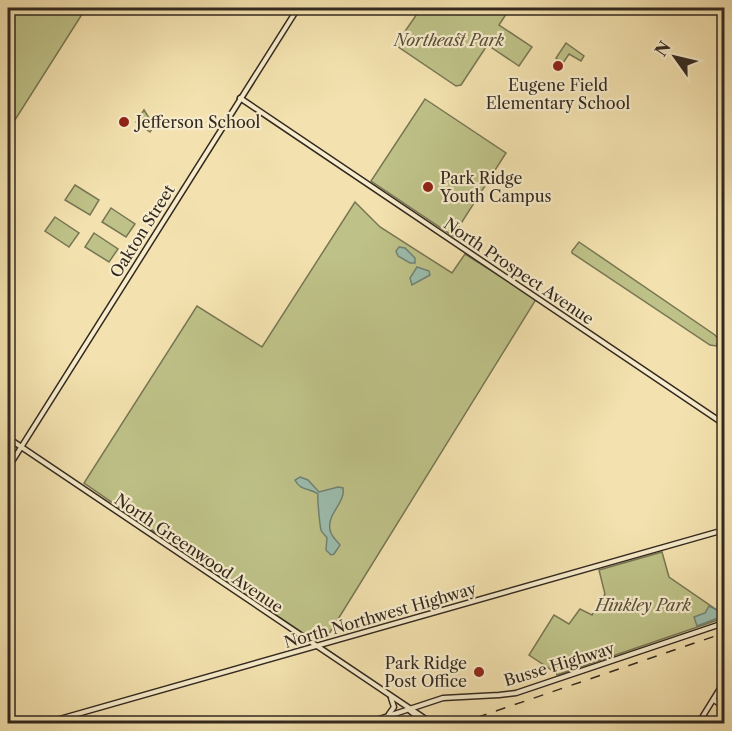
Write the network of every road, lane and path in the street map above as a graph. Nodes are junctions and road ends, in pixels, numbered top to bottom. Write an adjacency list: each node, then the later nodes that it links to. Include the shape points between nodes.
1 (297, 8): 2 (main road, Oakton Street)
2 (240, 98): 3 (main road, North Prospect Avenue); 5 (main road, Oakton Street)
3 (724, 424)
4 (8, 438): 5 (main road, North Greenwood Avenue)
5 (21, 447): 6 (main road, Oakton Street); 9 (main road, North Greenwood Avenue)
6 (8, 468)
7 (724, 530): 9 (main road, North Northwest Highway)
8 (724, 622): 13 (main road, Busse Highway, via 516,693 458,696)
9 (315, 646): 11 (main road, North Greenwood Avenue); 18 (main road, North Northwest Highway)
10 (724, 682): 12 (main road)
11 (391, 697): 15 (main road, North Greenwood Avenue); 16 (main road, via 394,707)
12 (714, 700): 14 (main road); 22 (main road)
13 (426, 703): 15 (main road, Busse Highway); 17 (main road, via 420,709)
14 (724, 707)
15 (408, 709): 16 (main road, Busse Highway); 17 (main road, North Greenwood Avenue); 20 (main road, North Greenwood Avenue)
16 (387, 716): 19 (main road, Busse Highway)
17 (421, 716): 21 (main road, North Greenwood Avenue)
18 (42, 723)
19 (364, 723)
20 (427, 723)
21 (433, 723)
22 (698, 723)

